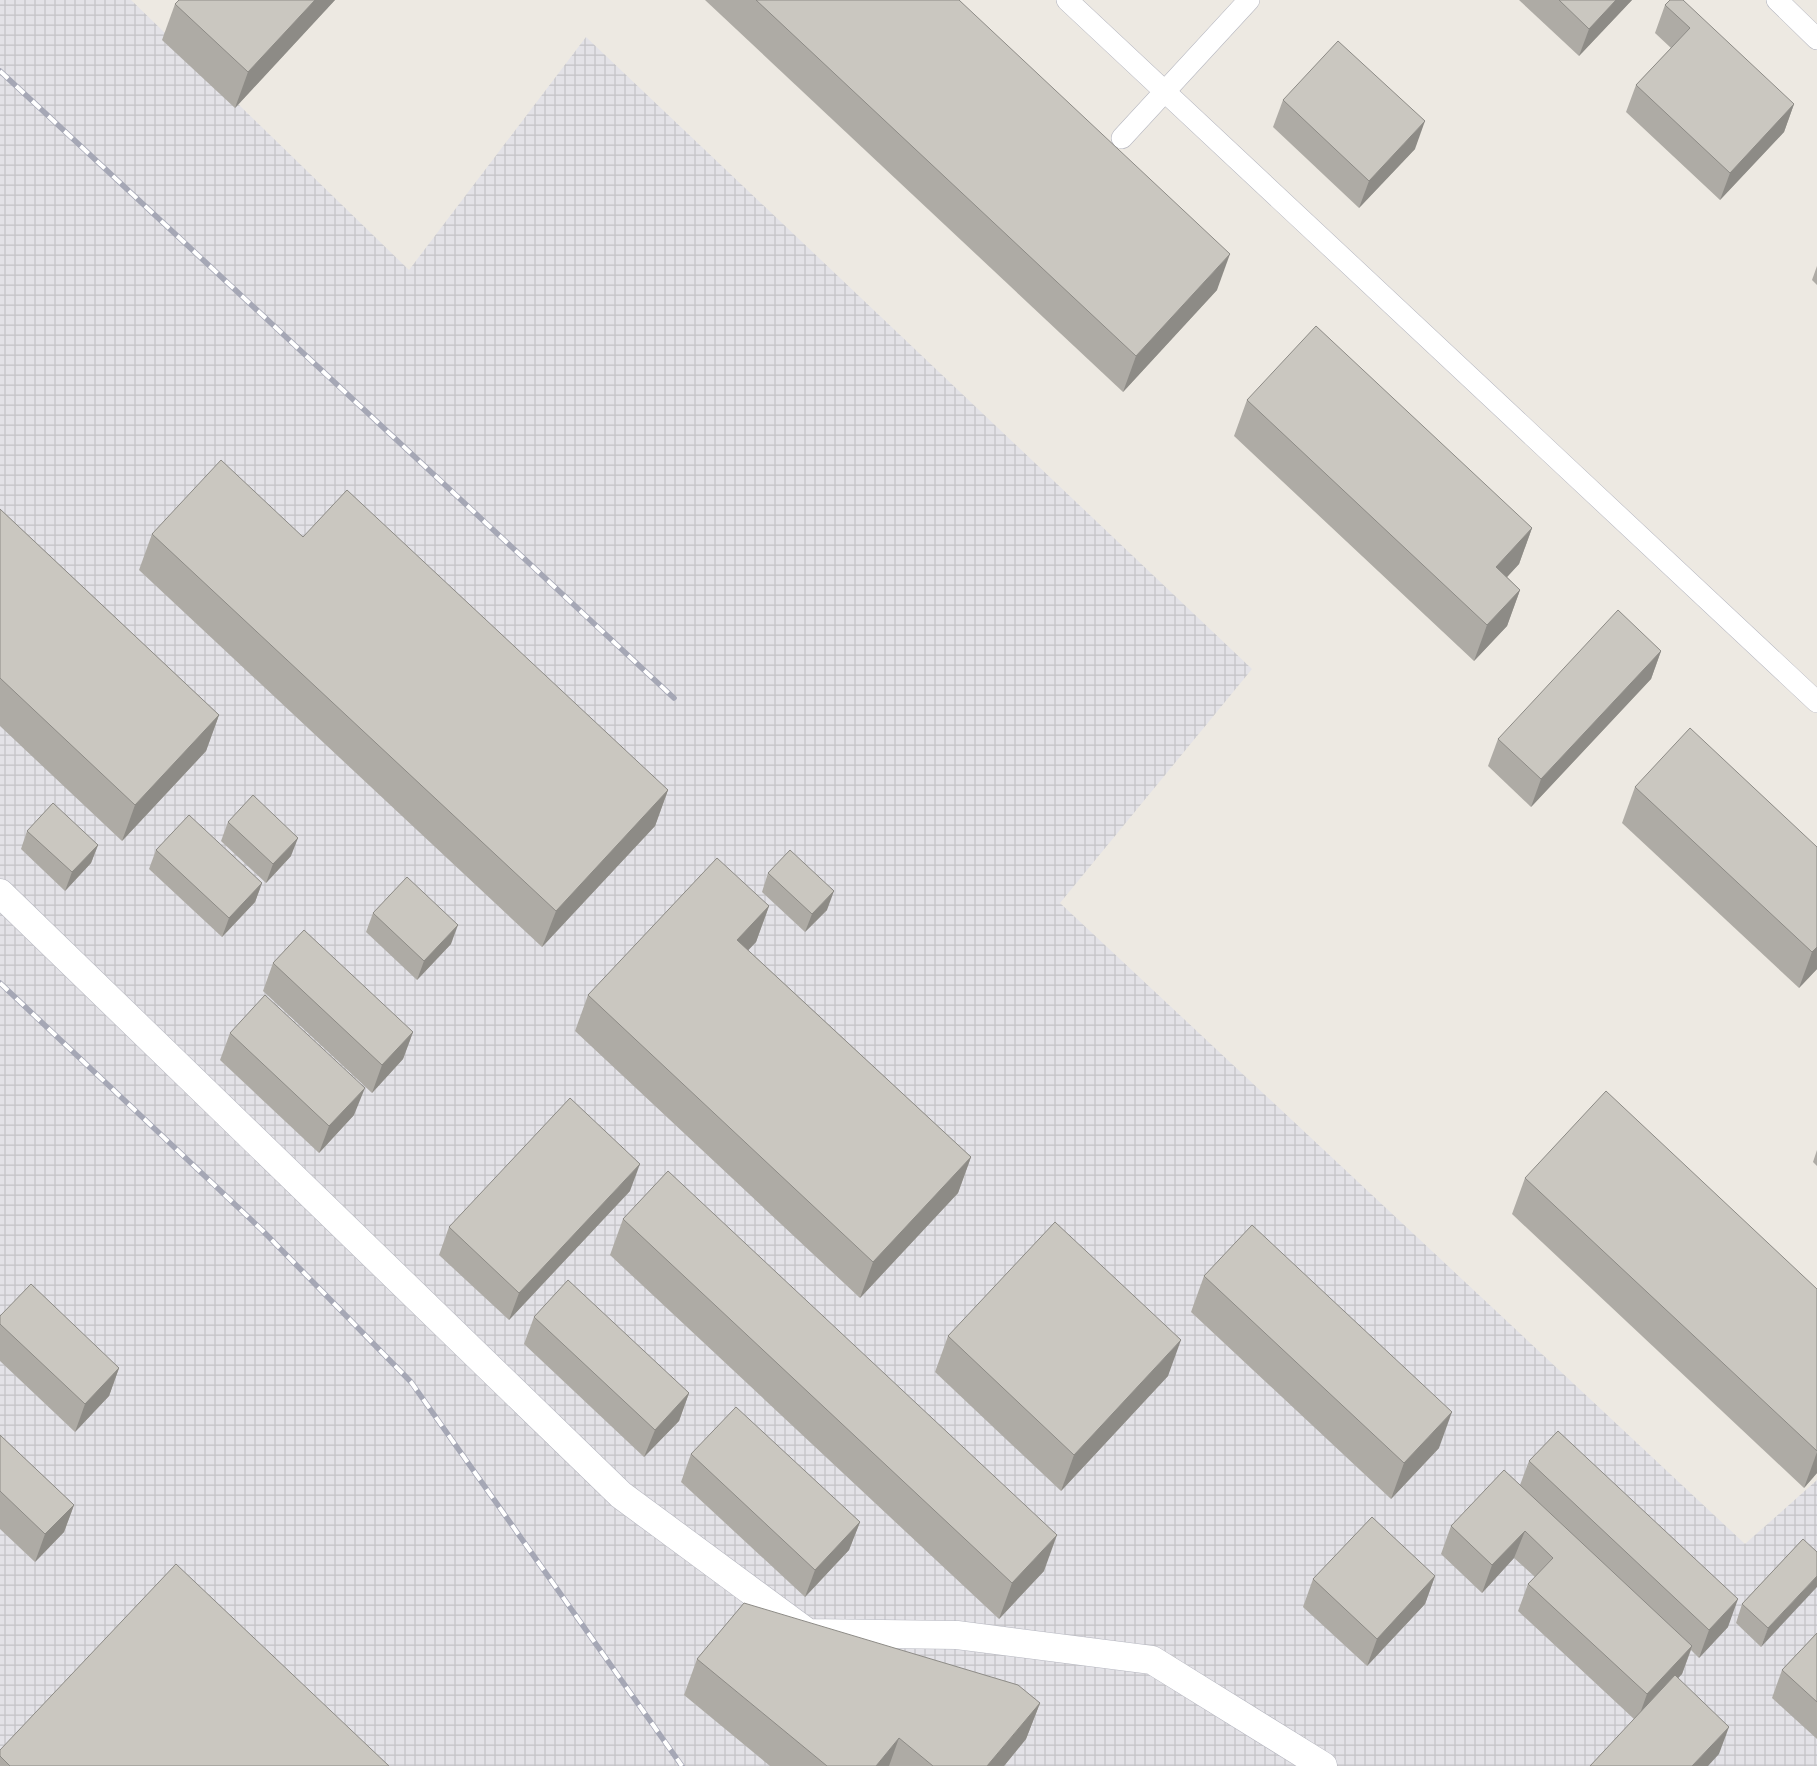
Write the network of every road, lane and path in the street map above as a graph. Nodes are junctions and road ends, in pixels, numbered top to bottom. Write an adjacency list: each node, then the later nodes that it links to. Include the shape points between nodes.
1 (1067, 0): 5 (lane)
2 (1249, 0): 5 (lane)
3 (1777, 0): 4 (lane)
4 (1817, 39)
5 (1165, 91): 6 (lane); 7 (lane)
6 (1122, 138)
7 (1817, 702)
8 (0, 893): 9 (street, via 621,1496 808,1633 957,1635 1152,1660)
9 (1323, 1766)

